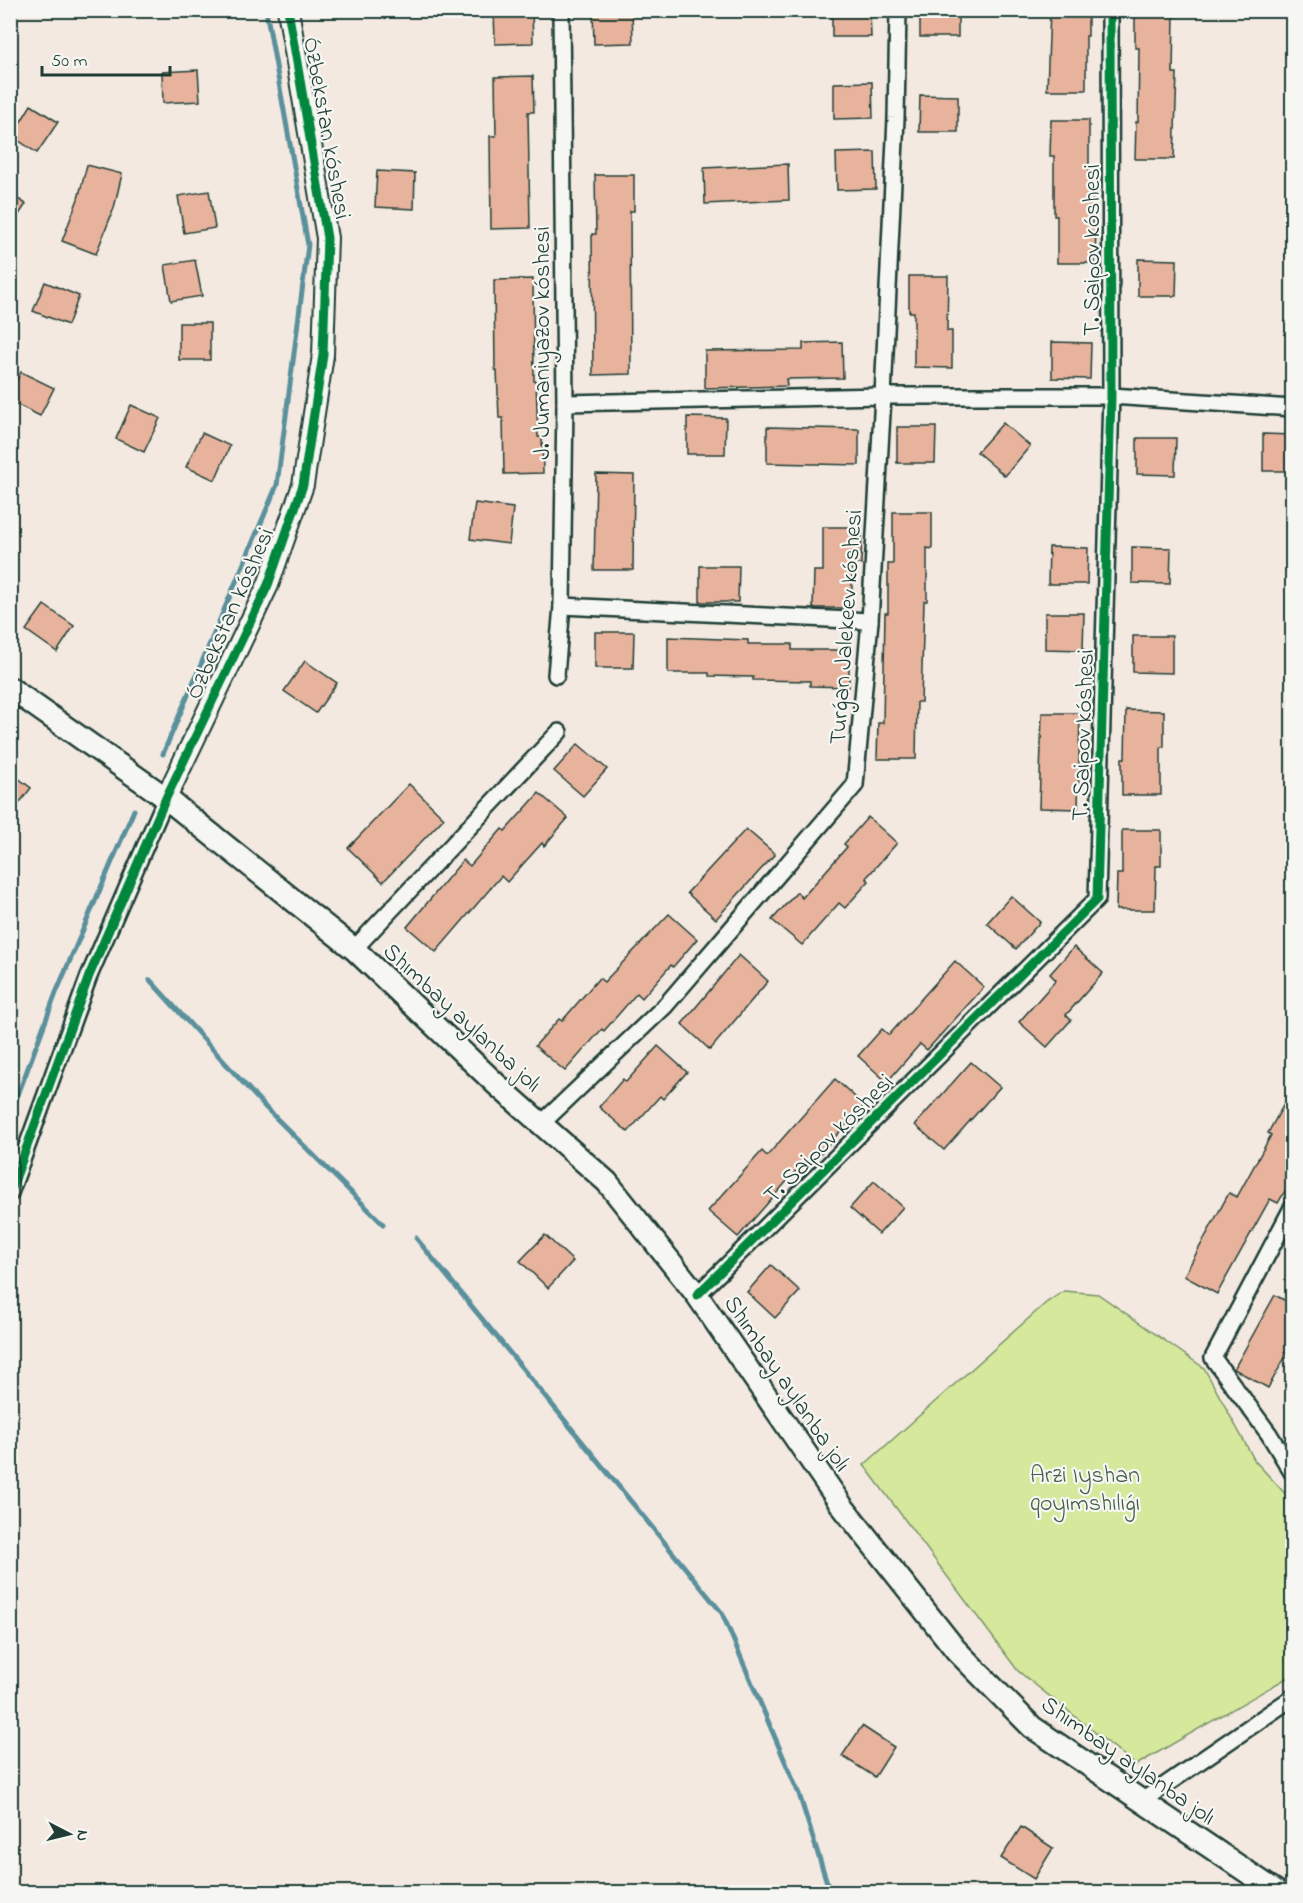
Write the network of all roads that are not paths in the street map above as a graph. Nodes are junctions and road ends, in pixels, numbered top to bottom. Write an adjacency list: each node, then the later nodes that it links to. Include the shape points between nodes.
1 (288, 10): 14 (street, Ózbekstan kóshesi, via 327,238 324,355 303,485 268,585)
2 (561, 10): 7 (street, J. Jumaniyazov kóshesi)
3 (898, 10): 5 (street, Turǵan Jalekeev kóshesi)
4 (1110, 10): 6 (street, T. Saipov kóshesi)
5 (883, 396): 6 (street); 7 (street); 10 (street, Turǵan Jalekeev kóshesi)
6 (1111, 396): 8 (street); 19 (street, T. Saipov kóshesi, via 1097,899)
7 (565, 403): 9 (street, J. Jumaniyazov kóshesi)
8 (1293, 408)
9 (562, 606): 10 (street); 11 (street, J. Jumaniyazov kóshesi)
10 (870, 621): 16 (street, Turǵan Jalekeev kóshesi, via 855,784 665,1006)
11 (555, 675)
12 (10, 688): 14 (main road, Shımbay aylanba jolı)
13 (559, 732): 15 (street)
14 (166, 798): 15 (main road, Shımbay aylanba jolı); 17 (street, via 89,976)
15 (354, 949): 16 (main road, Shımbay aylanba jolı)
16 (541, 1124): 19 (main road, Shımbay aylanba jolı, via 607,1182)
17 (10, 1192)
18 (1293, 1208): 20 (street, via 1213,1358)
19 (697, 1295): 22 (main road, Shımbay aylanba jolı, via 842,1506 956,1650 1032,1727)
20 (1293, 1472)
21 (1293, 1698): 22 (street)
22 (1142, 1801): 23 (main road, Shımbay aylanba jolı)
23 (1277, 1893)

